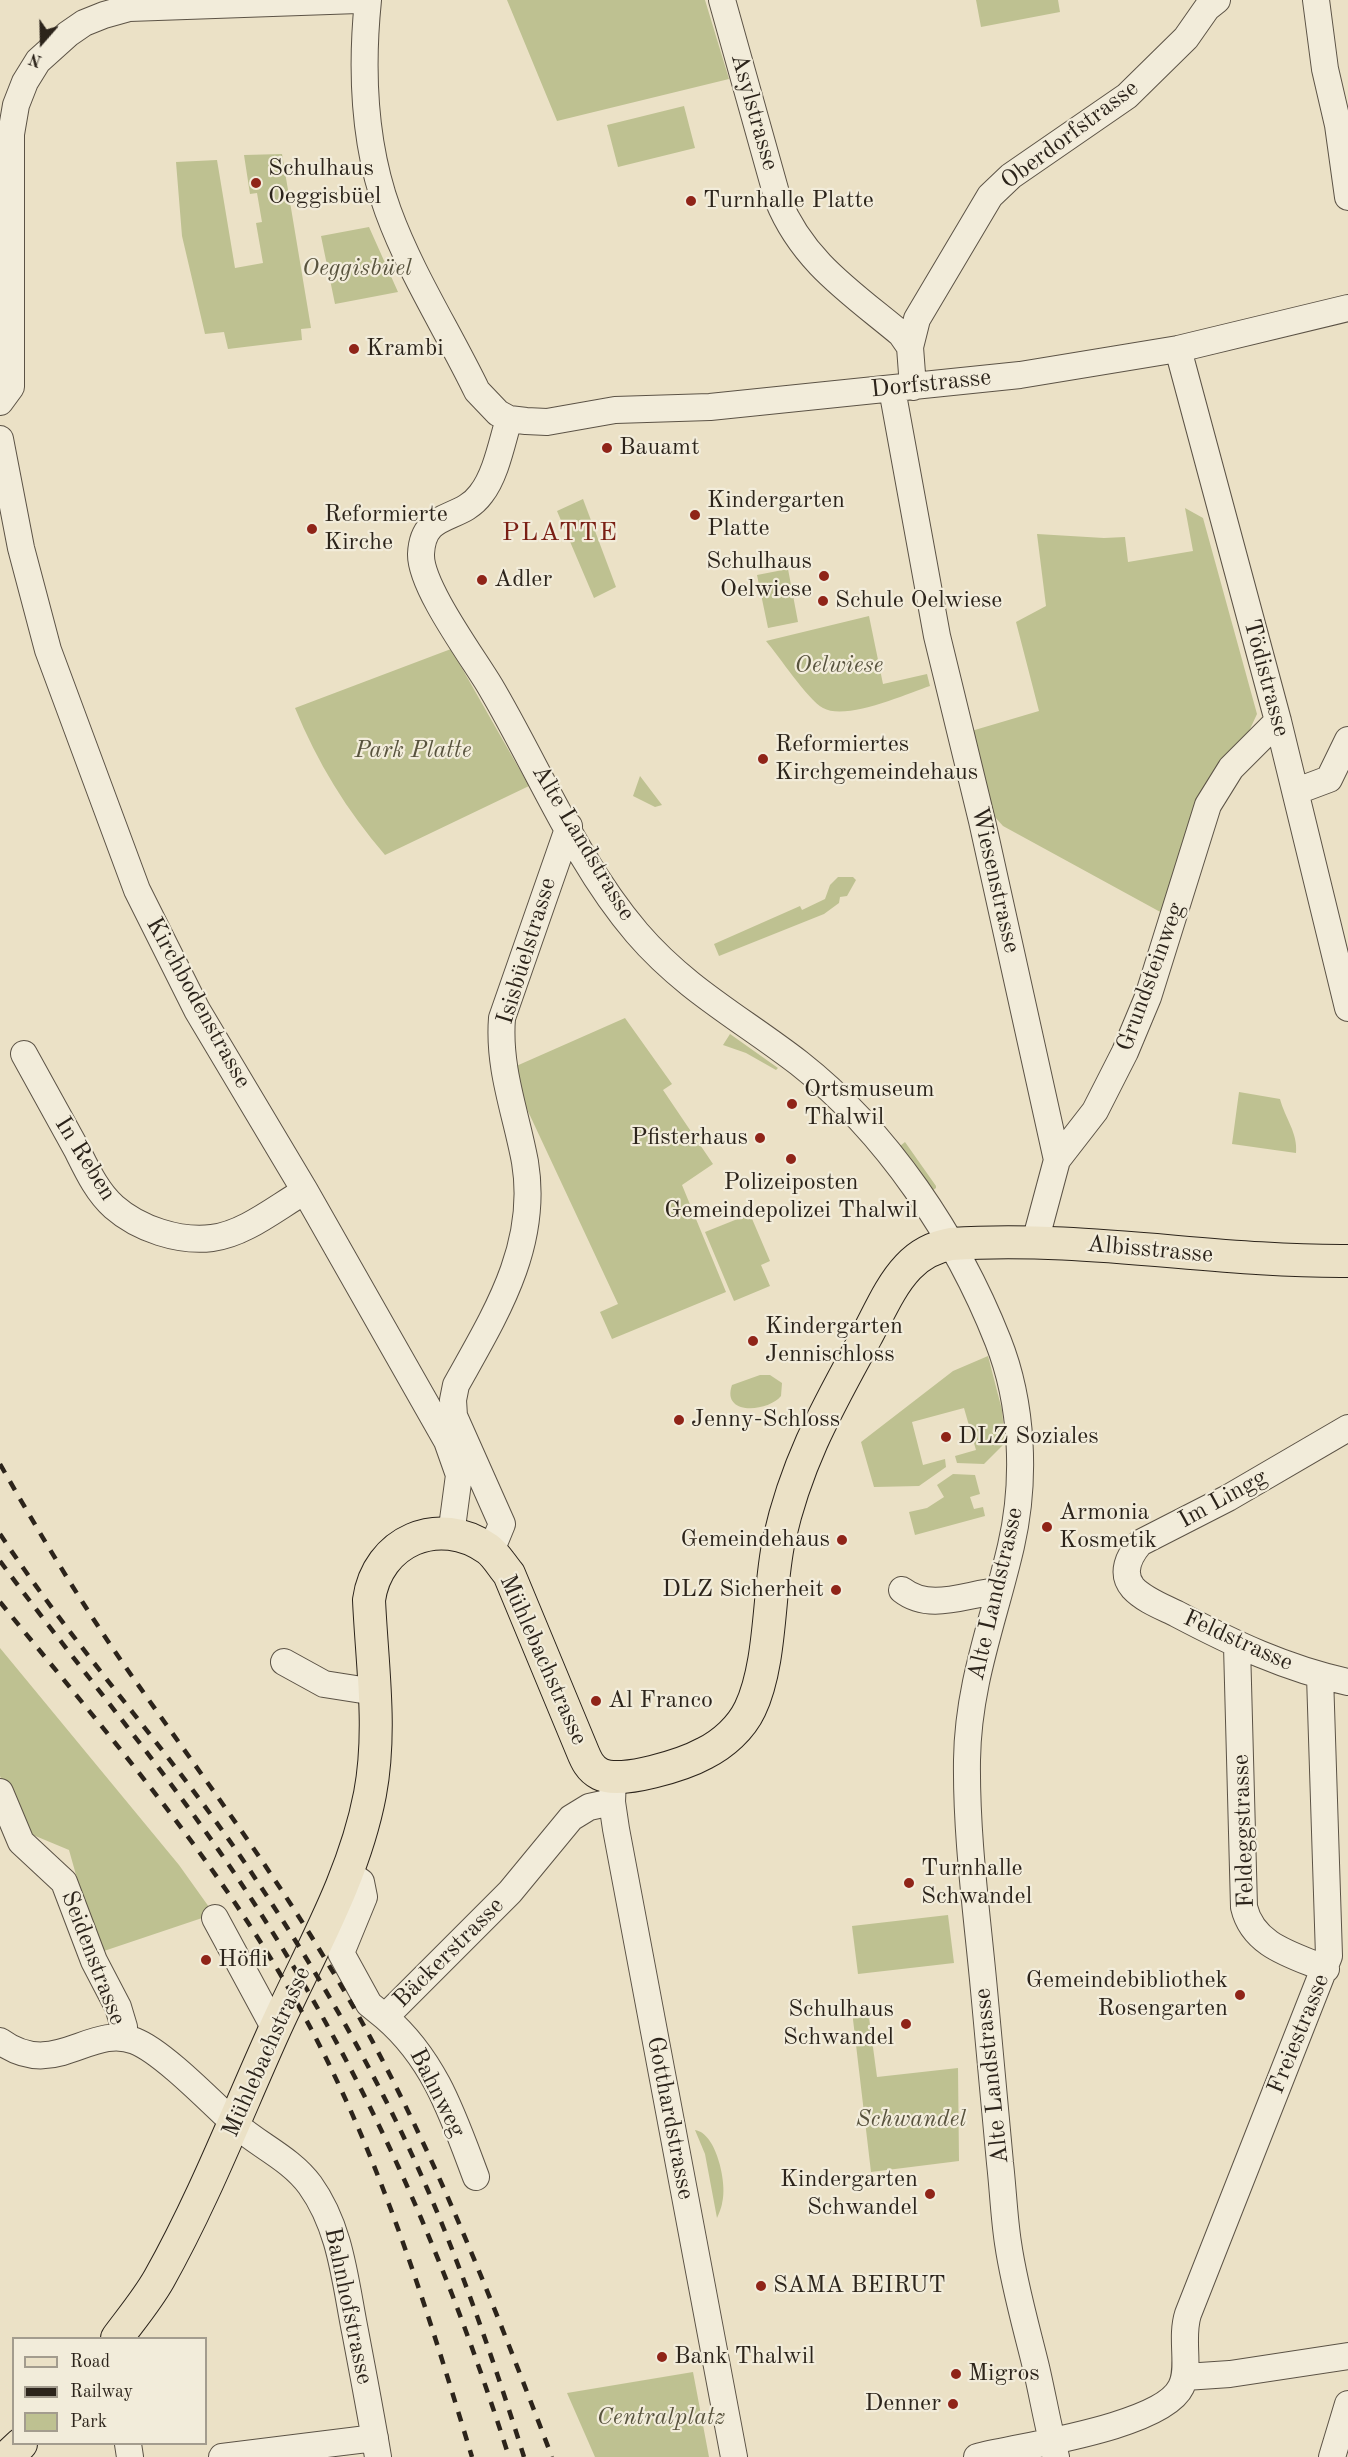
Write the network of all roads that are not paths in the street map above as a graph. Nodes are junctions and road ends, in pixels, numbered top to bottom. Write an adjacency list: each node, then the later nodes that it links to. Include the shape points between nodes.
1 (358, 0): 6 (street)
2 (368, 0): 13 (street, via 365,34 369,131 388,212 477,391 489,406)
3 (722, 0): 9 (street, Asylstrasse, via 787,221 816,261 901,334)
4 (1217, 0): 9 (street, Oberdorfstrasse, via 1186,38 1127,96 1011,176 990,196 917,319)
5 (1316, 0): 7 (street)
6 (130, 4): 12 (street, via 84,23 45,53 25,82 16,105 10,134 11,387)
7 (1348, 197)
8 (1348, 308): 10 (street, Dorfstrasse)
9 (910, 347): 11 (street)
10 (1178, 349): 11 (street, Dorfstrasse, via 1020,375); 15 (street, Tödistrasse)
11 (902, 388): 13 (street, Dorfstrasse, via 710,407 615,410 547,422); 21 (street, Wiesenstrasse, via 937,636)
12 (0, 402)
13 (509, 419): 18 (street, Alte Landstrasse, via 486,488 477,501 434,521 425,531 421,565 431,589)
14 (0, 439): 22 (street, Kirchbodenstrasse, via 21,548 48,650 137,890 197,1010)
15 (1278, 721): 17 (street, Tödistrasse); 21 (street, Grundsteinweg, via 1232,768 1208,805 1148,997 1125,1052 1095,1111)
16 (1348, 740): 17 (street, via 1329,779)
17 (1297, 791): 19 (street, Tödistrasse)
18 (569, 826): 24 (street, Alte Landstrasse, via 610,898 640,937 700,994 795,1060 837,1095 881,1142); 28 (street, Isisbüelstrasse, via 502,1018 502,1071 525,1162 528,1195 520,1258 505,1296 456,1385 453,1400 454,1416 502,1524)
19 (1348, 1008)
20 (24, 1054): 22 (street, In Reben, via 97,1188 114,1207 140,1223 163,1233 213,1238 239,1229)
21 (1057, 1160): 23 (street, Grundsteinweg)
22 (305, 1191): 27 (street, Kirchbodenstrasse, via 455,1459 459,1475)
23 (1035, 1242): 24 (main road, Albisstrasse); 25 (main road, Albisstrasse, via 1284,1261)
24 (951, 1244): 31 (street, Alte Landstrasse, via 999,1343 1014,1399 1020,1471 1012,1543); 37 (main road, via 936,1246 903,1272 808,1446 792,1487 778,1543 760,1675 745,1717 718,1744 693,1759 628,1777)
25 (1348, 1261)
26 (1348, 1428): 29 (street, Im Lingg, via 1140,1543 1127,1565)
27 (452, 1535): 28 (main road, Mühlebachstrasse); 36 (main road, Mühlebachstrasse, via 407,1541 388,1555 377,1570 369,1600)
28 (490, 1551): 37 (main road, Mühlebachstrasse, via 509,1574 587,1762)
29 (1133, 1588): 32 (street, Feldstrasse)
30 (902, 1590): 31 (street, via 911,1598 933,1603)
31 (998, 1591): 54 (street, Alte Landstrasse, via 968,1724 968,1812 1008,2244)
32 (1237, 1646): 34 (street, Feldstrasse); 41 (street, Feldeggstrasse, via 1247,1921 1264,1941)
33 (284, 1662): 36 (street, via 324,1684)
34 (1320, 1676): 35 (street, Feldstrasse); 41 (street, Freiestrasse, via 1329,1941)
35 (1348, 1682)
36 (375, 1692): 39 (main road, Mühlebachstrasse, via 373,1772)
37 (612, 1790): 42 (street, Bäckerstrasse, via 571,1818 510,1892); 57 (street, Gotthardstrasse)
38 (0, 1792): 44 (street, Seidenstrasse, via 21,1842 64,1882 94,1961 118,2007 124,2026)
39 (347, 1872): 42 (street, Bäckerstrasse, via 361,1882 363,1897 341,1953 369,2004); 43 (main road, Mühlebachstrasse)
40 (215, 1918): 43 (street)
41 (1326, 1969): 50 (street, Freiestrasse, via 1188,2314 1183,2337)
42 (385, 2017): 47 (street, Bahnweg, via 418,2049 450,2110)
43 (275, 2029): 46 (main road, Mühlebachstrasse)
44 (122, 2038): 45 (street, via 40,2057); 46 (street, Bahnhofstrasse, via 144,2046)
45 (0, 2041)
46 (235, 2123): 48 (main road, Mühlebachstrasse, via 157,2282); 53 (street, Bahnhofstrasse, via 291,2164 309,2183 327,2213 340,2250)
47 (476, 2176)
48 (118, 2337)
49 (1348, 2356): 50 (street)
50 (1185, 2377): 54 (street, via 1177,2393 1161,2407)
51 (1348, 2404): 59 (street)
52 (20, 2445): 55 (main road)
53 (376, 2448): 56 (street)
54 (1054, 2449): 58 (street)
55 (7, 2457)
56 (222, 2457)
57 (734, 2457)
58 (976, 2457)
59 (1332, 2457)

